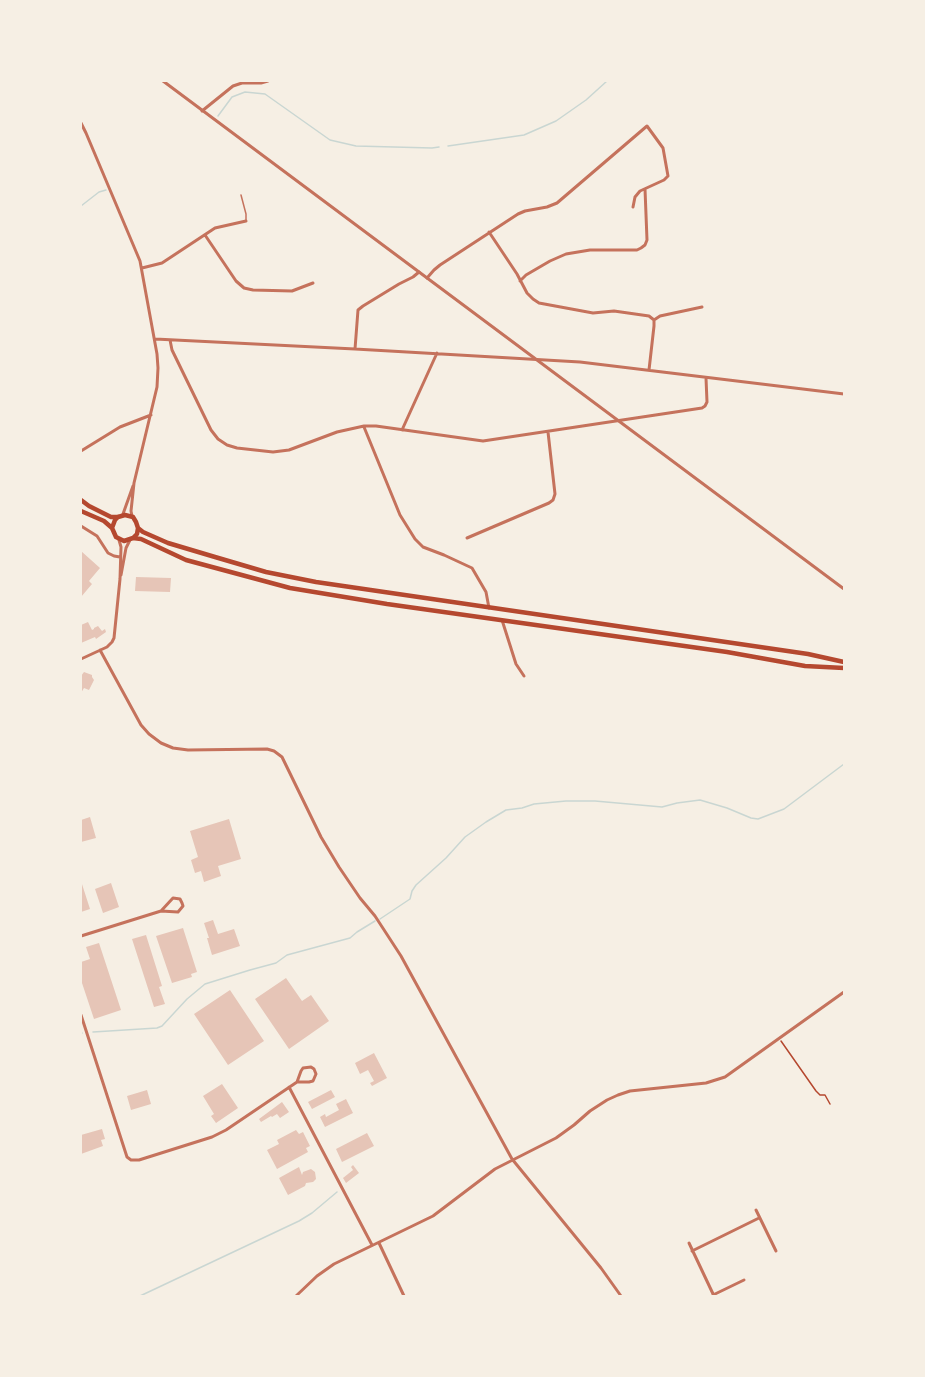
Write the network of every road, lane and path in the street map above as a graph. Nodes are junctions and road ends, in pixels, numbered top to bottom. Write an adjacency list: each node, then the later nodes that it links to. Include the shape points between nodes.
1 (163, 81): 3 (street)
2 (268, 81): 3 (street, via 233,86)
3 (202, 111): 12 (street)
4 (81, 123): 11 (street)
5 (645, 189): 7 (street, via 635,197); 9 (street, via 669,175 663,148 647,126 557,203 521,212); 14 (street, via 646,240 641,248 566,254)
6 (241, 195): 8 (lane)
7 (633, 207)
8 (246, 221): 10 (street, via 215,228)
9 (489, 232): 13 (street, via 440,265); 14 (street)
10 (205, 235): 11 (street, via 164,262); 15 (street, via 244,288 292,291)
11 (142, 268): 18 (street)
12 (419, 272): 13 (street); 20 (street, via 358,310)
13 (428, 278): 22 (street)
14 (520, 281): 17 (street, via 539,303 593,313 646,315)
15 (313, 283)
16 (702, 307): 17 (street)
17 (654, 320): 23 (street)
18 (155, 339): 19 (street); 26 (street, via 157,387)
19 (170, 340): 20 (street); 28 (street, via 211,430 227,445 282,452)
20 (355, 348): 21 (street)
21 (438, 353): 22 (street); 29 (street)
22 (537, 360): 23 (street); 27 (street)
23 (649, 370): 24 (street)
24 (706, 377): 25 (street); 27 (street, via 707,402 702,408)
25 (844, 393)
26 (151, 415): 31 (street, via 120,427); 32 (street)
27 (618, 420): 30 (street); 45 (street)
28 (364, 426): 29 (street); 46 (street, via 400,515 415,539 423,547 472,568 486,592)
29 (402, 430): 30 (street, via 483,441)
30 (548, 431): 40 (street, via 553,500)
31 (81, 451)
32 (134, 483): 35 (street); 36 (street)
33 (81, 500): 35 (main road, via 111,517)
34 (81, 511): 38 (main road)
35 (120, 516): 36 (main road); 38 (main road)
36 (133, 517): 39 (main road)
37 (81, 526): 43 (street, via 99,538 108,553)
38 (112, 528): 41 (main road)
39 (138, 528): 42 (main road); 46 (main road, via 168,543 266,572)
40 (467, 538)
41 (119, 539): 42 (main road); 43 (street)
42 (132, 539): 44 (street, via 126,548); 47 (main road, via 141,539 186,560 290,588)
43 (120, 557): 44 (street)
44 (120, 579): 48 (street, via 114,638)
45 (844, 589)
46 (489, 608): 50 (main road)
47 (502, 620): 51 (main road, via 820,668); 52 (street, via 516,664)
48 (100, 650): 49 (street); 61 (street, via 141,725 161,743 188,750 267,749 282,757 321,837 401,956)
49 (81, 659)
50 (844, 662)
51 (844, 668)
52 (524, 676)
53 (161, 911): 53 (street, via 178,912 183,906 180,899 173,898); 54 (street)
54 (81, 936)
55 (844, 992): 57 (street)
56 (81, 1015): 59 (street, via 131,1160 212,1137)
57 (778, 1038): 60 (path); 61 (street, via 725,1077 618,1095 556,1138)
58 (297, 1082): 58 (street, via 313,1081 314,1069 303,1068); 59 (street)
59 (289, 1087): 66 (street)
60 (830, 1104)
61 (512, 1159): 64 (street, via 433,1216); 73 (street)
62 (756, 1210): 63 (street)
63 (759, 1218): 67 (street); 68 (street)
64 (379, 1243): 66 (street); 72 (street)
65 (689, 1243): 67 (street)
66 (372, 1245): 71 (street, via 334,1264)
67 (693, 1251): 70 (street)
68 (776, 1251)
69 (744, 1280): 70 (street)
70 (713, 1295)
71 (296, 1296)
72 (404, 1296)
73 (621, 1296)

